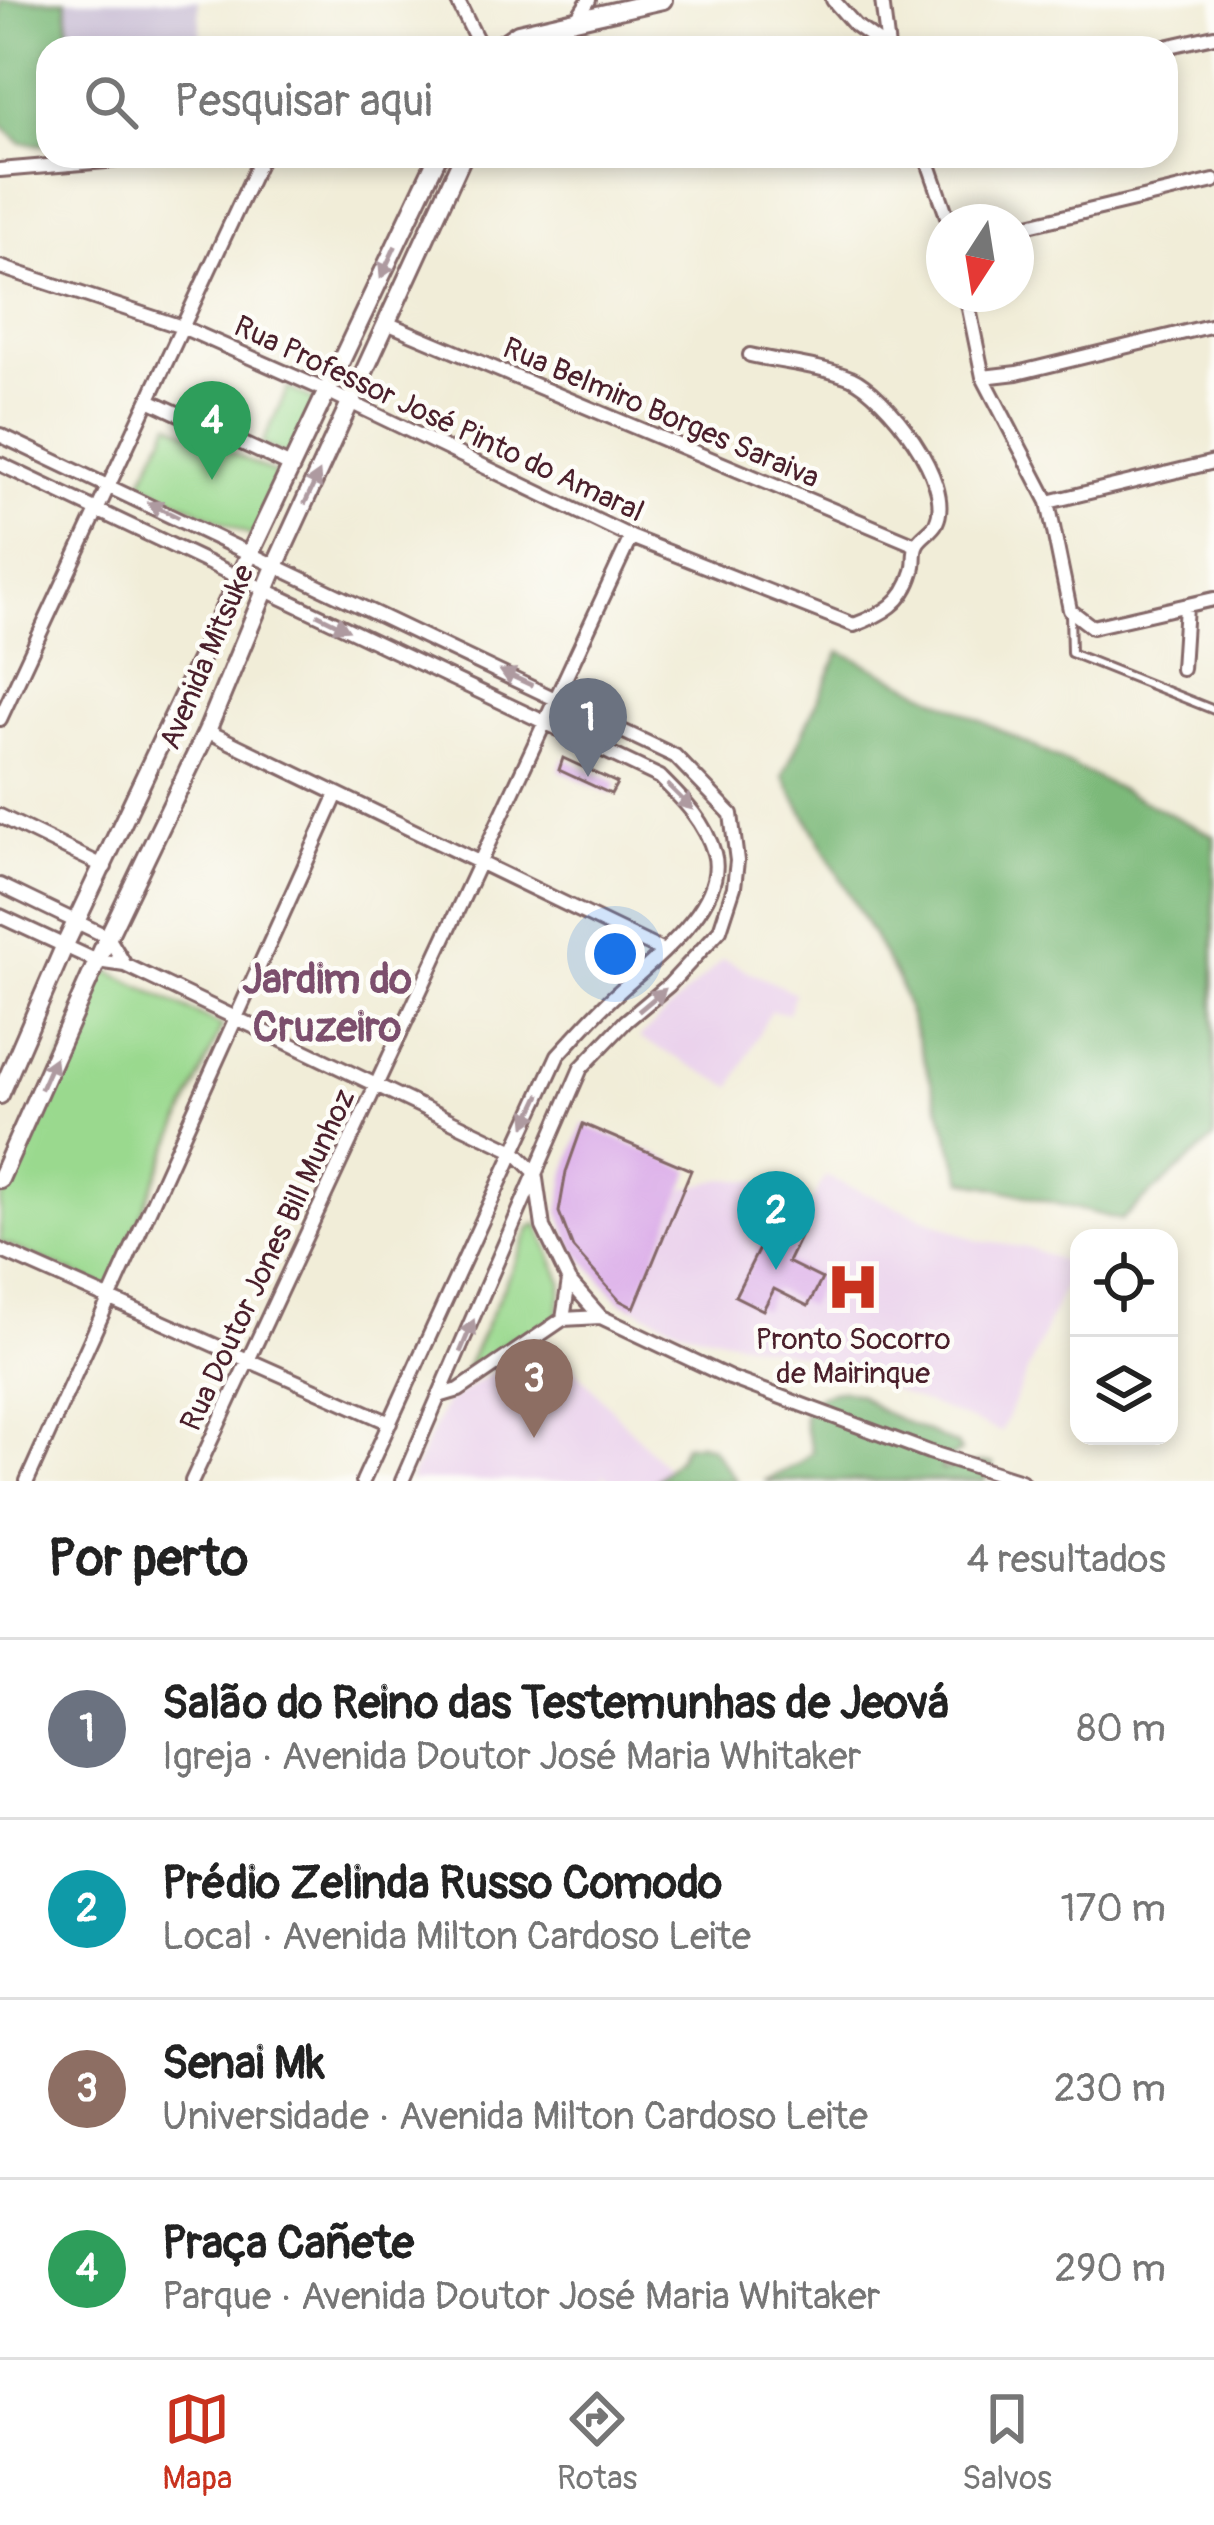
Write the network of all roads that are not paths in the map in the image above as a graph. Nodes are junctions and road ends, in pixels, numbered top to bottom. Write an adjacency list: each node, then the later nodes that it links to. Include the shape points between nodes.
1 (457, 0): 8 (street)
2 (589, 0): 6 (street)
3 (663, 0): 6 (main road)
4 (832, 0): 11 (street)
5 (882, 0): 12 (street)
6 (571, 18): 9 (main road); 10 (main road)
7 (1214, 35): 13 (street)
8 (475, 36)
9 (514, 36)
10 (549, 36)
11 (870, 36)
12 (886, 36)
13 (1178, 44)
14 (36, 167): 19 (street)
15 (256, 168): 27 (street)
16 (432, 168): 26 (main road, Avenida Mitsuke, one-way to 26)
17 (458, 168): 28 (main road, Avenida Mitsuke)
18 (930, 168): 21 (street)
19 (0, 170)
20 (1214, 181): 22 (street)
21 (943, 204)
22 (1034, 224)
23 (0, 267): 27 (street, Rua Professor José Pinto do Amaral)
24 (970, 312): 30 (street)
25 (1214, 325): 30 (street)
26 (358, 326): 28 (main road); 31 (main road, Avenida Mitsuke)
27 (182, 327): 31 (street, Rua Professor José Pinto do Amaral); 32 (street)
28 (385, 332): 33 (main road, Avenida Mitsuke); 42 (street, Rua Belmiro Borges Saraiva)
29 (750, 355): 42 (street, via 812,365 870,388 918,446 939,499 938,521)
30 (983, 377): 39 (street)
31 (328, 391): 33 (street, Rua Professor José Pinto do Amaral); 37 (main road, Avenida Mitsuke)
32 (148, 400): 37 (street); 38 (street)
33 (352, 403): 41 (street, Rua Professor José Pinto do Amaral); 44 (main road, Avenida Mitsuke, one-way to 33)
34 (0, 435): 38 (street)
35 (1214, 462): 39 (street)
36 (0, 464): 40 (street)
37 (291, 466): 43 (main road, Avenida Mitsuke)
38 (109, 484): 40 (street); 43 (street, one-way to 38)
39 (1048, 502): 49 (street)
40 (98, 509): 45 (street); 53 (street)
41 (631, 537): 42 (street, Rua Professor José Pinto do Amaral, via 854,625 886,613 904,592); 51 (street, Rua Doutor Jones Bill Munhoz)
42 (916, 545)
43 (250, 551): 44 (street); 45 (main road, Avenida Mitsuke)
44 (276, 564): 46 (main road, Avenida Mitsuke); 51 (street, one-way to 44)
45 (238, 577): 46 (street); 59 (main road, Avenida Mitsuke)
46 (265, 589): 54 (street, one-way to 54); 55 (main road, Avenida Mitsuke)
47 (1214, 599): 48 (street)
48 (1186, 606): 49 (street, via 1092,627); 50 (street)
49 (1070, 610): 52 (lane, via 1071,653)
50 (1182, 669)
51 (556, 697): 54 (street, Rua Doutor Jones Bill Munhoz); 72 (street, one-way to 51, via 580,1068 720,929 737,861 730,814 675,756)
52 (1214, 710)
53 (0, 719)
54 (544, 724): 58 (street, Rua Doutor Jones Bill Munhoz); 65 (street, one-way to 65, via 660,777 695,813 716,857 706,904)
55 (207, 731): 56 (street); 63 (main road, Avenida Mitsuke)
56 (337, 794): 58 (street); 68 (street)
57 (0, 816): 59 (street)
58 (479, 863): 65 (street); 69 (street, Rua Doutor Jones Bill Munhoz)
59 (106, 867): 62 (main road, Avenida Mitsuke)
60 (0, 885): 62 (street)
61 (0, 916): 64 (street)
62 (77, 923): 63 (street); 64 (main road, Avenida Mitsuke)
63 (108, 938): 66 (main road, Avenida Mitsuke); 67 (street)
64 (64, 947): 66 (street); 70 (main road, Avenida Mitsuke)
65 (663, 951): 71 (street, one-way to 71, via 559,1055)
66 (98, 961): 67 (street); 73 (main road, Avenida Mitsuke, one-way to 66)
67 (125, 964): 68 (street)
68 (235, 1018): 69 (street); 76 (street)
69 (376, 1084): 71 (street); 79 (street, Rua Doutor Jones Bill Munhoz)
70 (0, 1095)
71 (514, 1151): 72 (street); 81 (street)
72 (535, 1172): 75 (street, via 543,1227); 80 (street, one-way to 72)
73 (0, 1179)
74 (0, 1250): 76 (street)
75 (569, 1281): 77 (street); 78 (street)
76 (109, 1299): 79 (street); 82 (street)
77 (601, 1317): 78 (street); 86 (street, via 730,1378)
78 (563, 1319): 80 (street)
79 (248, 1360): 81 (street); 83 (street, Rua Doutor Jones Bill Munhoz)
80 (442, 1395): 85 (street)
81 (390, 1424): 84 (street)
82 (27, 1481)
83 (192, 1481)
84 (363, 1481)
85 (402, 1481)
86 (1021, 1481)

